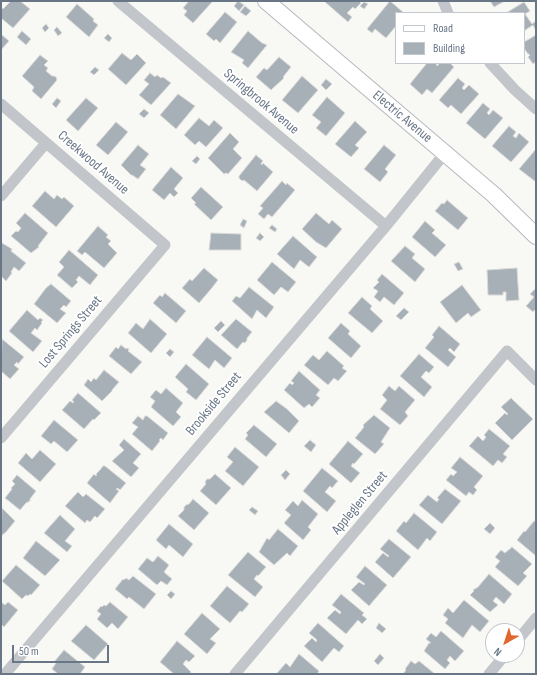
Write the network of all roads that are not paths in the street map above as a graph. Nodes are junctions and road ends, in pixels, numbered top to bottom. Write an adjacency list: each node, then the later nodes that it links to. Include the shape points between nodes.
1 (118, 1): 11 (street, Springbrook Avenue)
2 (443, 1): 4 (street)
3 (273, 3): 9 (street, Electric Avenue)
4 (448, 12)
5 (491, 64): 7 (street)
6 (1, 104): 8 (street, Creekwood Avenue)
7 (536, 109)
8 (46, 143): 10 (street); 13 (street, Creekwood Avenue)
9 (445, 153): 11 (street, Brookside Street); 12 (street, Electric Avenue)
10 (1, 196)
11 (386, 226): 19 (street, Brookside Street)
12 (536, 236)
13 (165, 245): 15 (street, Lost Springs Street)
14 (536, 380): 20 (street, Appleglen Street, via 507,351)
15 (1, 438)
16 (536, 618): 17 (street)
17 (525, 631)
18 (498, 663): 21 (street)
19 (5, 674)
20 (235, 674)
21 (489, 674)

